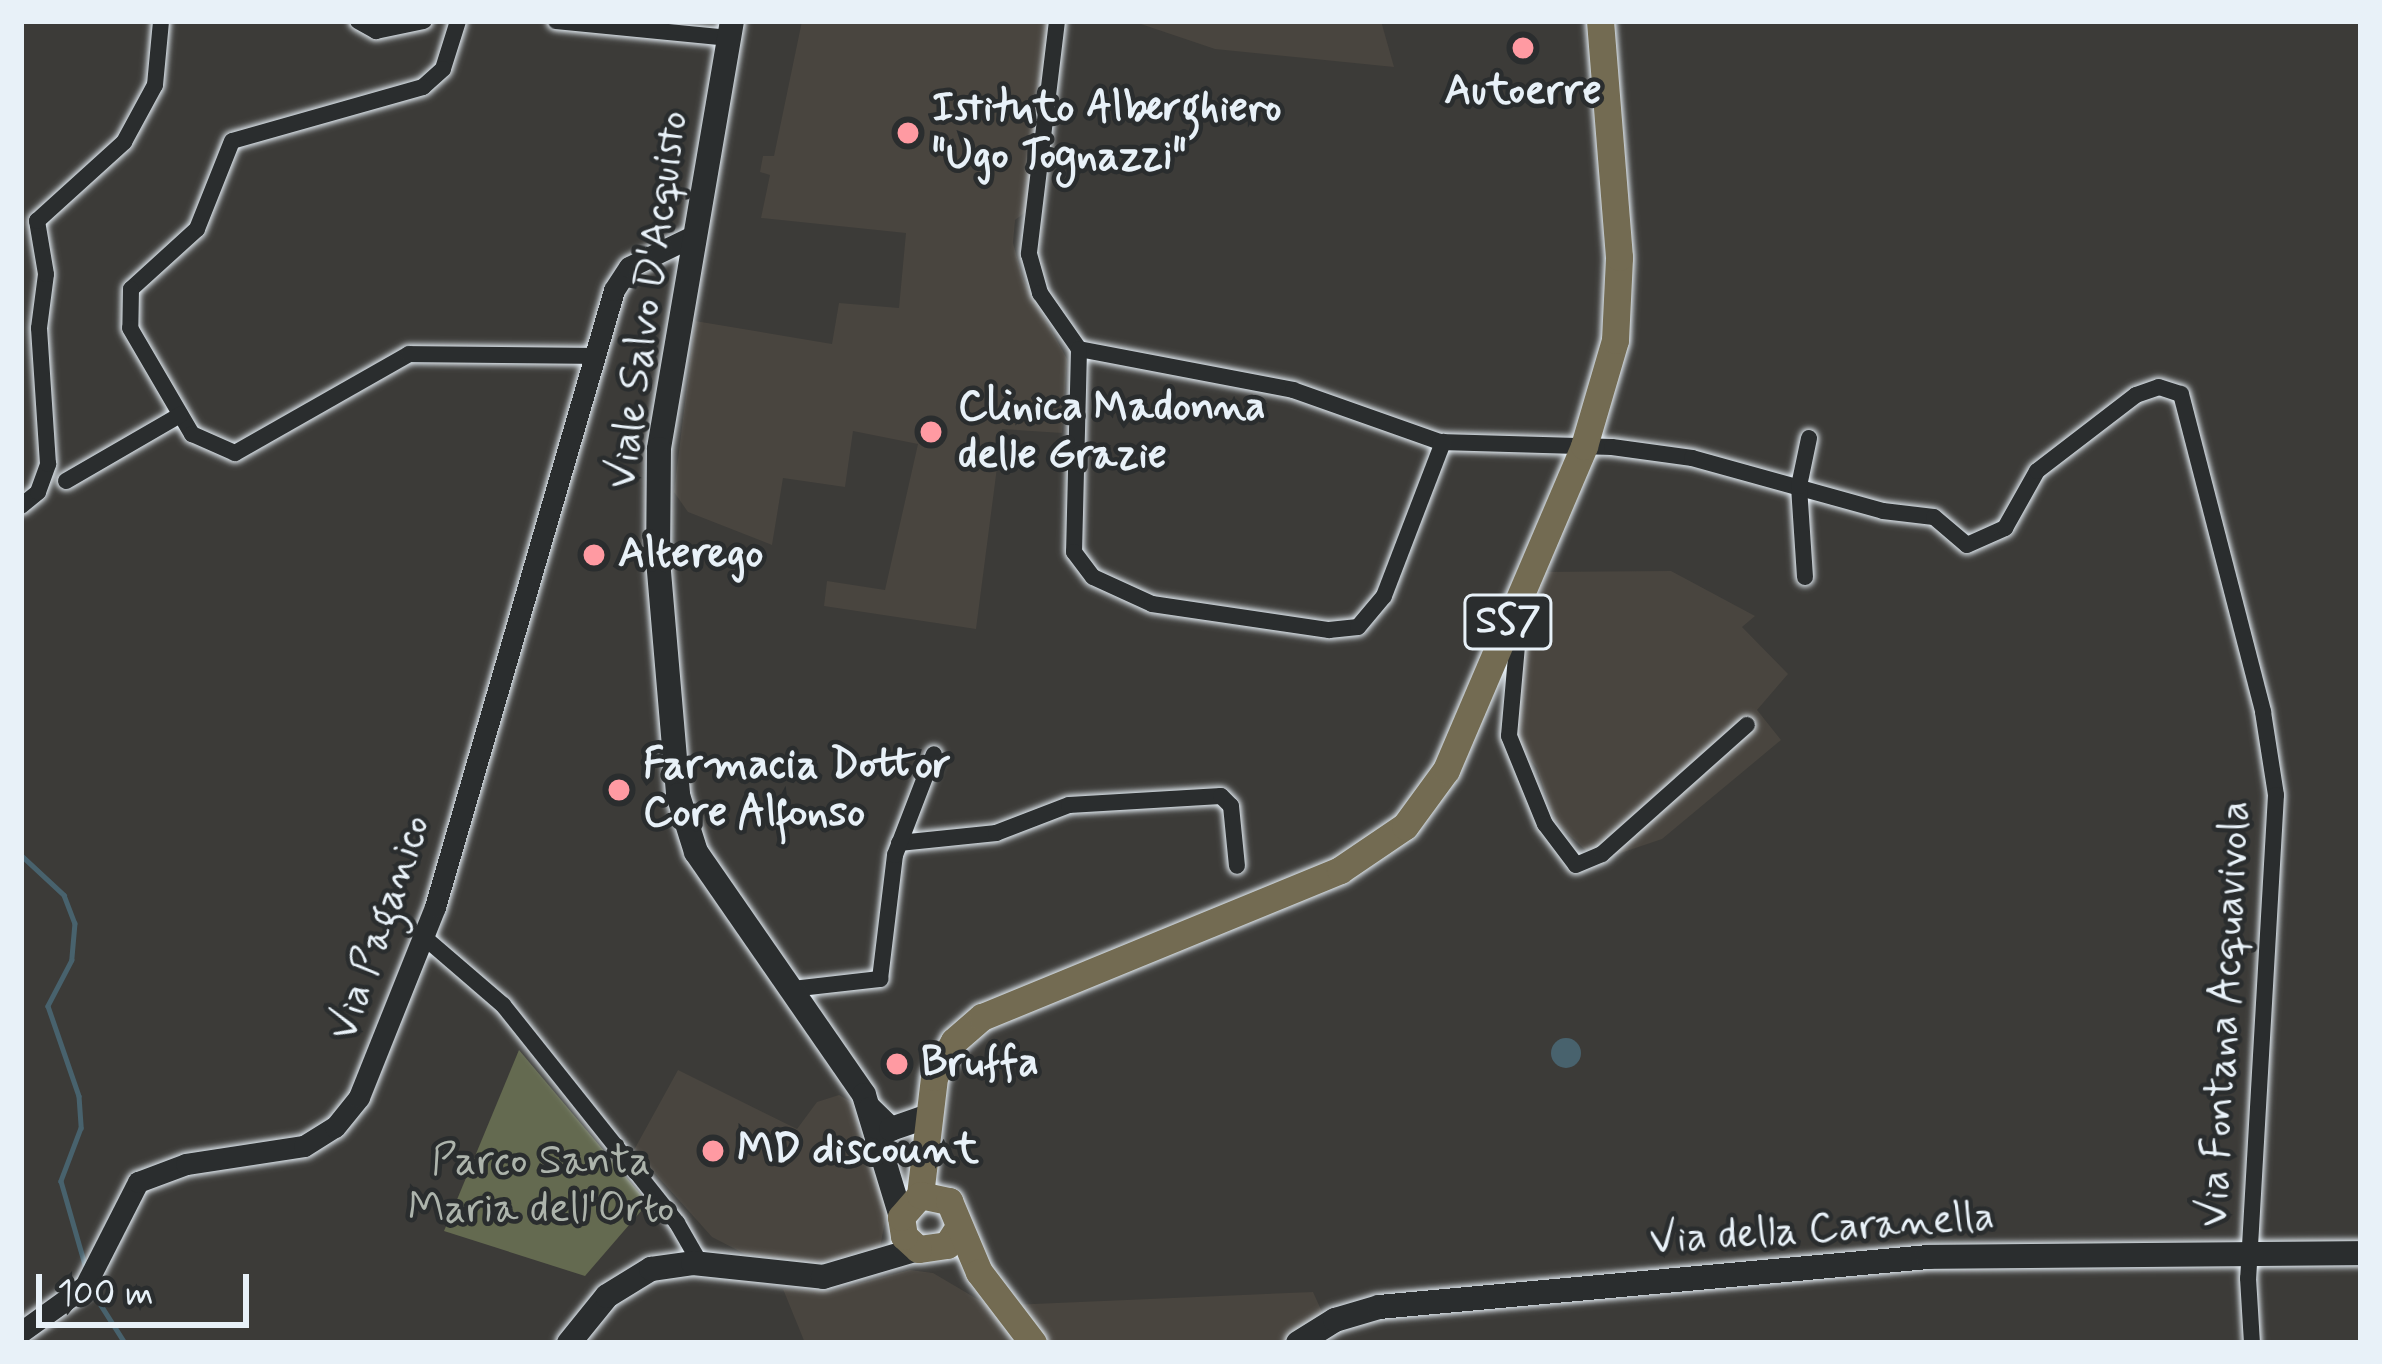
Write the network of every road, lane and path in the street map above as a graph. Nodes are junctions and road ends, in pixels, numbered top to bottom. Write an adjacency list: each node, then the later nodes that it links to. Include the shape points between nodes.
1 (161, 21): 18 (street, via 155,85 124,142 37,221 46,280 39,328 48,464 38,492)
2 (358, 21): 3 (street, via 376,32)
3 (424, 21)
4 (458, 21): 12 (street, via 443,69 423,87 240,136 224,150 197,229 141,274 128,298 134,337)
5 (556, 21): 8 (street)
6 (1057, 21): 10 (street, via 1029,254 1040,293)
7 (1600, 21): 15 (main road, SS7, via 1619,311)
8 (731, 29): 9 (main road, Viale Salvo D'Acquisto)
9 (694, 235): 11 (street, Via Paganico, via 622,274); 26 (main road, Viale Salvo D'Acquisto, via 658,468 678,795 696,852)
10 (1078, 349): 14 (street, Via Fontana Acquavivola, via 1246,378); 14 (street, via 1072,545 1089,574 1152,604 1329,630 1358,627 1384,596)
11 (594, 356): 12 (street, via 409,354 236,453 202,442); 25 (street, Via Paganico)
12 (180, 415): 16 (street)
13 (1808, 438): 17 (street)
14 (1443, 442): 15 (street, Via Fontana Acquavivola)
15 (1584, 446): 17 (street, Via Fontana Acquavivola, via 1671,454); 20 (main road, SS7)
16 (66, 482)
17 (1799, 485): 19 (street); 36 (street, Via Fontana Acquavivola, via 1934,517 1960,543 1974,545 2010,523 2036,471 2136,395 2164,387 2183,399 2258,691 2276,794)
18 (21, 506)
19 (1805, 577)
20 (1508, 623): 21 (street, via 1516,642 1509,736 1545,824 1576,865 1602,854); 28 (main road, SS7, via 1452,760 1399,831 1340,871 982,1017 946,1052)
21 (1747, 724)
22 (934, 754): 23 (street)
23 (898, 843): 24 (street, via 996,833 1064,806 1218,796 1232,806); 26 (street, via 882,985 819,980)
24 (1237, 866)
25 (425, 938): 37 (street, via 503,1005); 40 (street, Via Paganico, via 382,1052 335,1127 291,1150 141,1179 105,1256 72,1300)
26 (792, 988): 27 (main road, Viale Salvo D'Acquisto)
27 (869, 1109): 28 (main road, via 900,1130); 30 (main road, Viale Salvo D'Acquisto)
28 (926, 1118): 29 (main road, SS7)
29 (930, 1146): 31 (main road, SS7); 32 (main road, SS7)
30 (883, 1165): 31 (main road); 33 (main road, Viale Salvo D'Acquisto)
31 (920, 1195): 32 (main road); 33 (main road)
32 (953, 1215): 34 (main road); 39 (main road, SS7)
33 (901, 1222): 34 (main road, SS7); 38 (main road)
34 (928, 1250): 38 (main road); 39 (main road, SS7)
35 (2361, 1253): 36 (main road, Via della Caranella)
36 (2250, 1255): 43 (main road, Via della Caranella, via 1967,1255 1388,1306 1335,1320); 44 (street)
37 (700, 1263): 38 (main road, via 797,1276); 41 (main road, via 629,1279)
38 (861, 1272)
39 (979, 1272): 42 (main road, SS7)
40 (21, 1332)
41 (569, 1343)
42 (1034, 1343)
43 (1298, 1343)
44 (2252, 1343)

